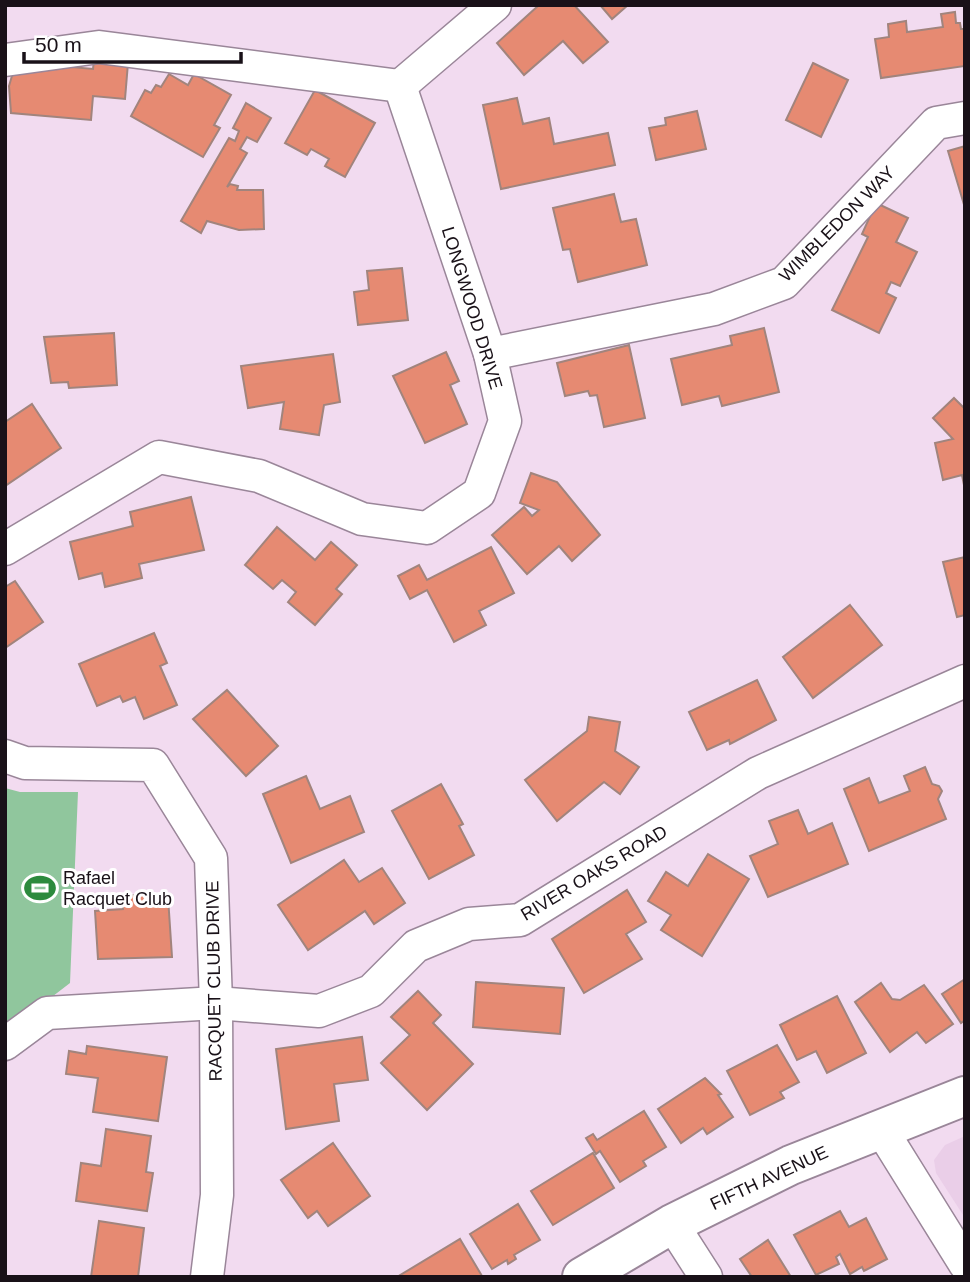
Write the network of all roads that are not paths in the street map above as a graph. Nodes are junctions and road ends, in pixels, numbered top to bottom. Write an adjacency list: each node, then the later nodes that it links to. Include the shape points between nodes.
1 (495, 5): 3 (street)
2 (5, 60): 3 (street, via 99,47)
3 (400, 86): 5 (street, LONGWOOD DRIVE)
4 (965, 118): 5 (street, WIMBLEDON WAY, via 936,123 784,283 713,309)
5 (490, 354): 6 (street, LONGWOOD DRIVE, via 505,421 501,433 479,492 427,528 362,519 259,476 159,457)
6 (5, 549)
7 (965, 681): 9 (street, RIVER OAKS ROAD, via 758,773 520,920 469,924 416,946 370,991 319,1011)
8 (5, 756): 9 (street, RACQUET CLUB DRIVE, via 25,763 153,765 211,858)
9 (216, 1003): 10 (street, RIVER OAKS ROAD, via 47,1013); 15 (street, RACQUET CLUB DRIVE, via 217,1195)
10 (5, 1044)
11 (965, 1096): 12 (street, FIFTH AVENUE)
12 (881, 1129): 13 (street, FIFTH AVENUE, via 791,1165); 14 (street)
13 (672, 1224): 16 (street, FIFTH AVENUE); 17 (street)
14 (965, 1264)
15 (207, 1277)
16 (582, 1277)
17 (706, 1277)

